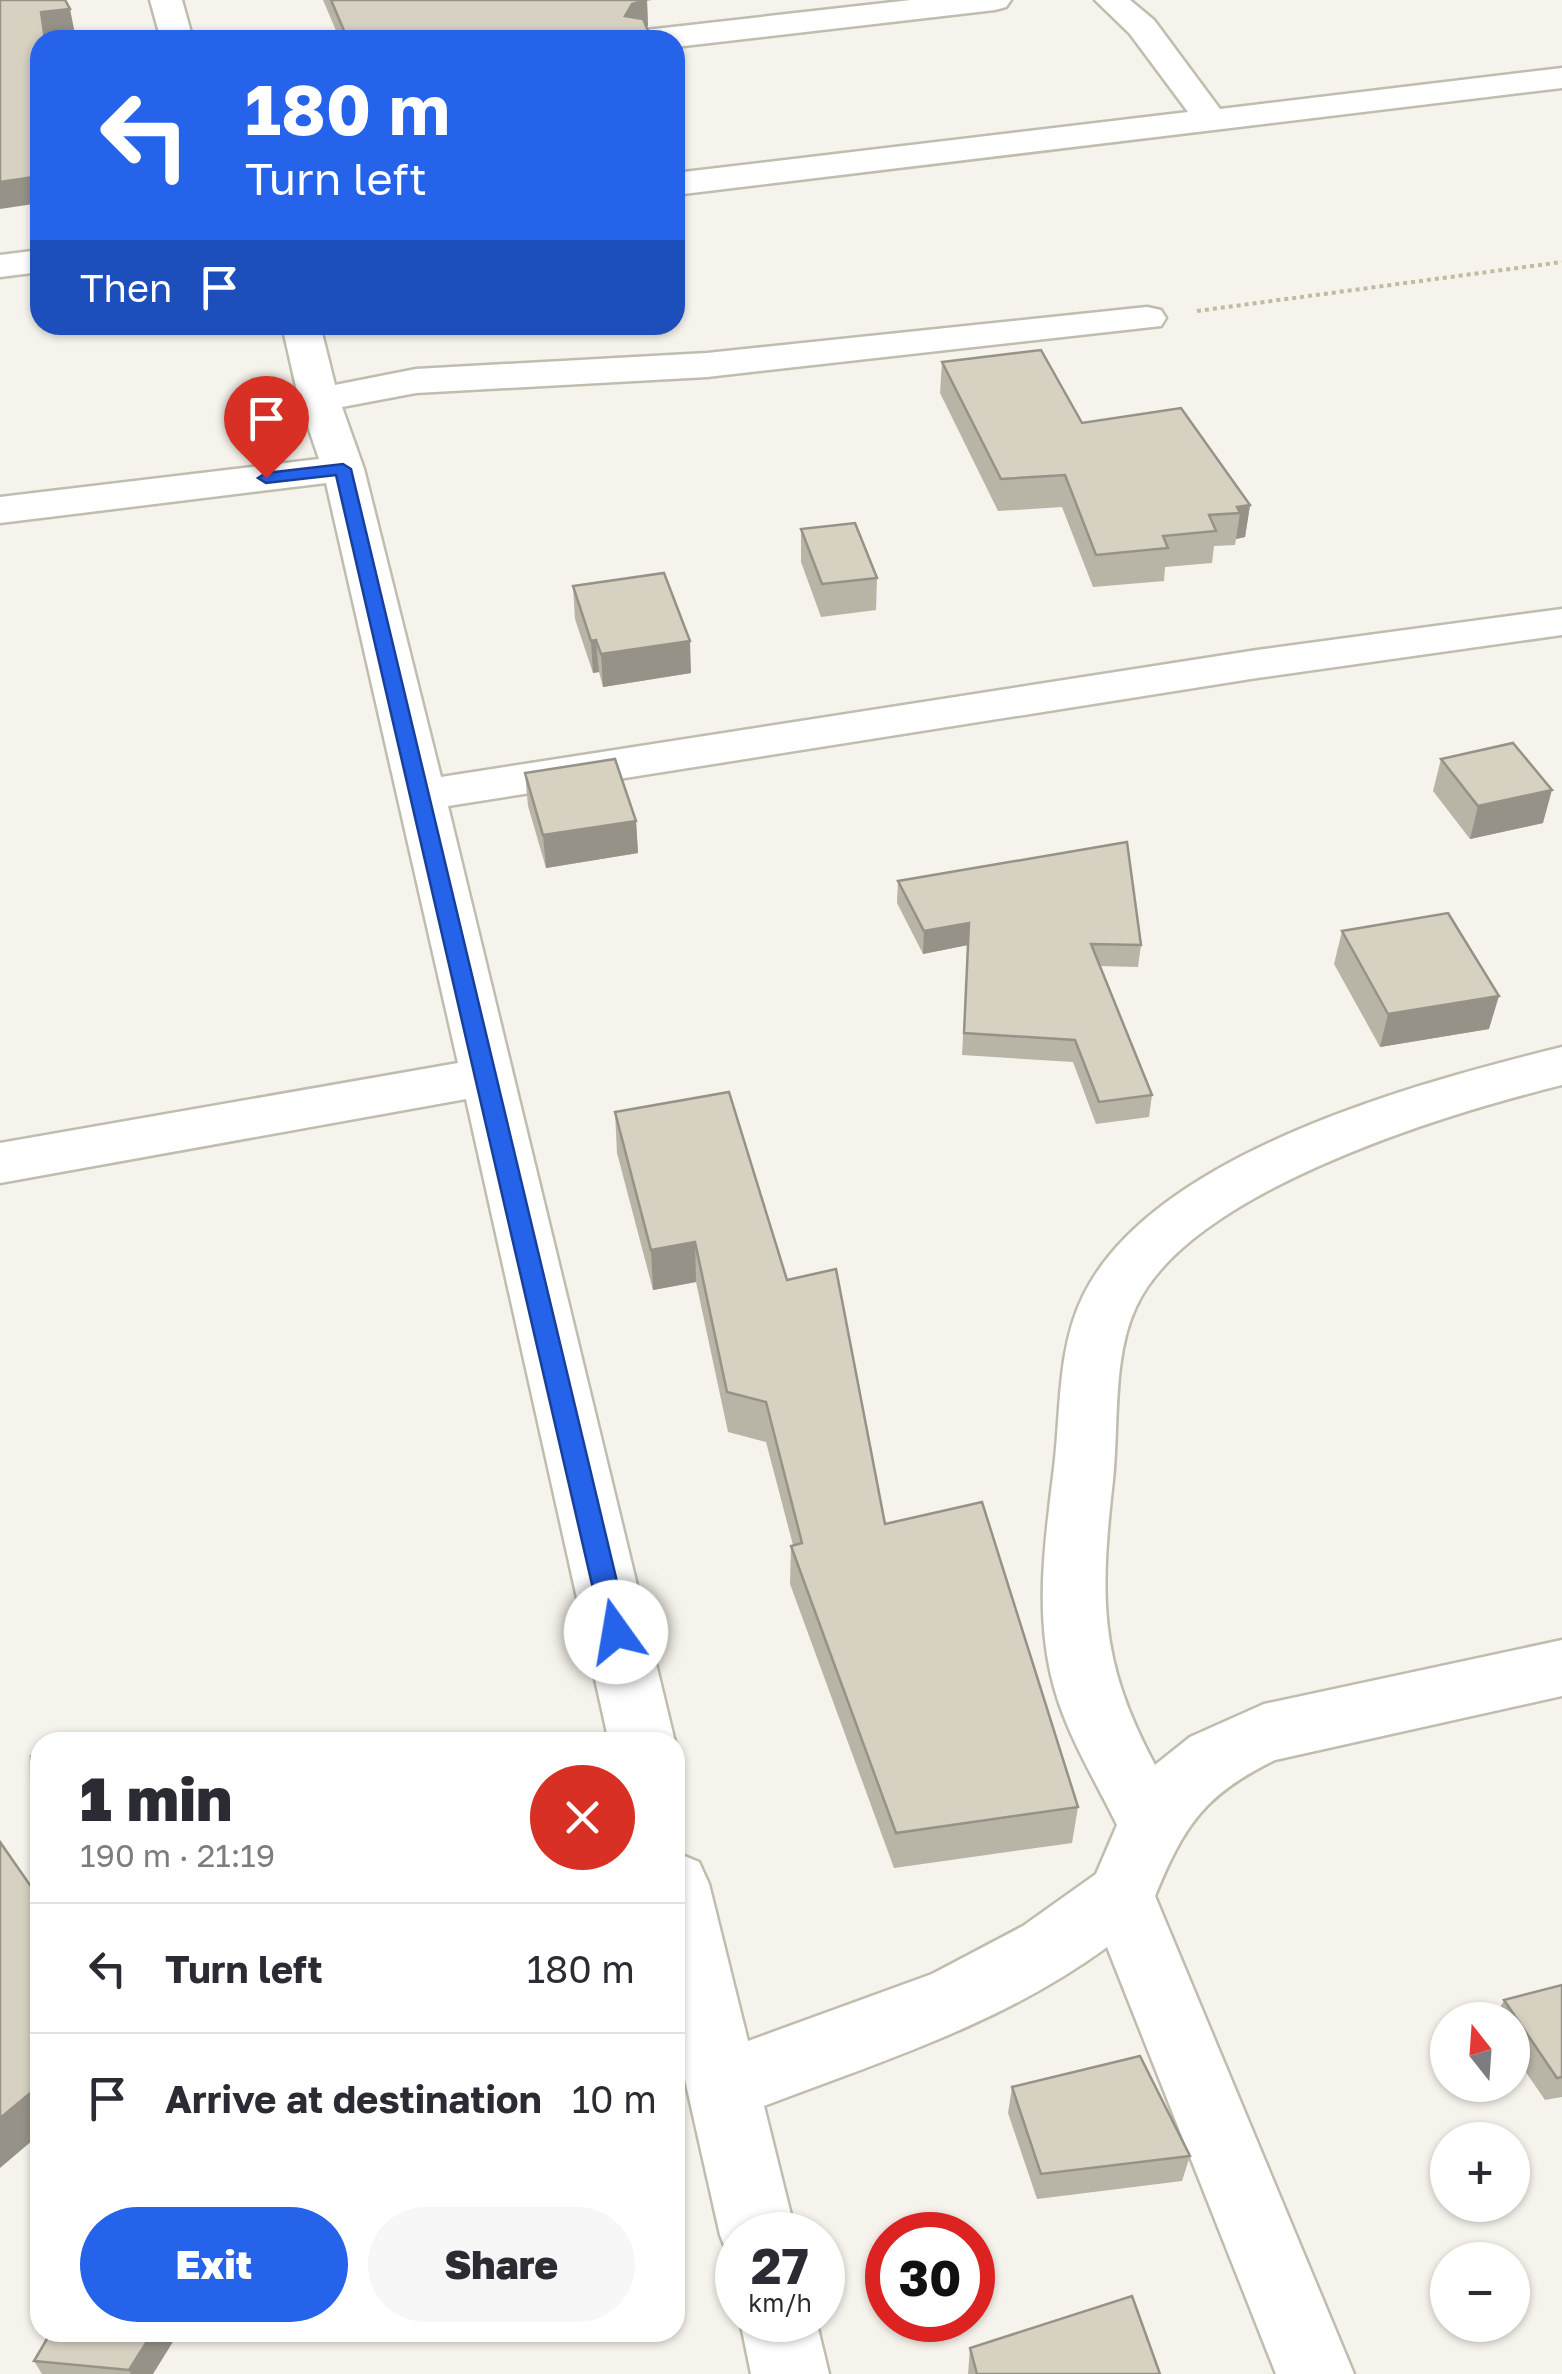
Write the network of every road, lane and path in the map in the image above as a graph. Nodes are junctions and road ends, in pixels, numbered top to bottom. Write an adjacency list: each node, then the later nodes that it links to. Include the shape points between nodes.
1 (166, 0): 4 (street)
2 (994, 0): 5 (street)
3 (1111, 0): 7 (street, via 1154,42)
4 (174, 30)
5 (685, 36)
6 (1562, 78): 7 (street)
7 (1210, 119): 8 (street)
8 (685, 183)
9 (30, 262): 11 (street)
10 (1562, 262): 12 (path)
11 (0, 266)
12 (1147, 318): 14 (street, via 707,365 416,381)
13 (304, 335): 14 (street)
14 (319, 400): 15 (street)
15 (343, 469): 16 (street); 18 (street)
16 (0, 510)
17 (1562, 622): 18 (street)
18 (422, 795): 20 (street)
19 (1562, 1066): 24 (street, via 1437,1100 1260,1174 1170,1226 1126,1268 1108,1300 1071,1584 1086,1689)
20 (486, 1077): 21 (street); 23 (street)
21 (0, 1163)
22 (1562, 1668): 24 (street, via 1264,1733 1212,1758 1180,1783)
23 (640, 1732)
24 (1151, 1824): 25 (street)
25 (1121, 1896): 27 (street, via 1048,1948 953,2000); 31 (street)
26 (685, 1927): 27 (street)
27 (722, 2086): 28 (street)
28 (752, 2212)
29 (783, 2342): 30 (street)
30 (790, 2374)
31 (1315, 2374)

